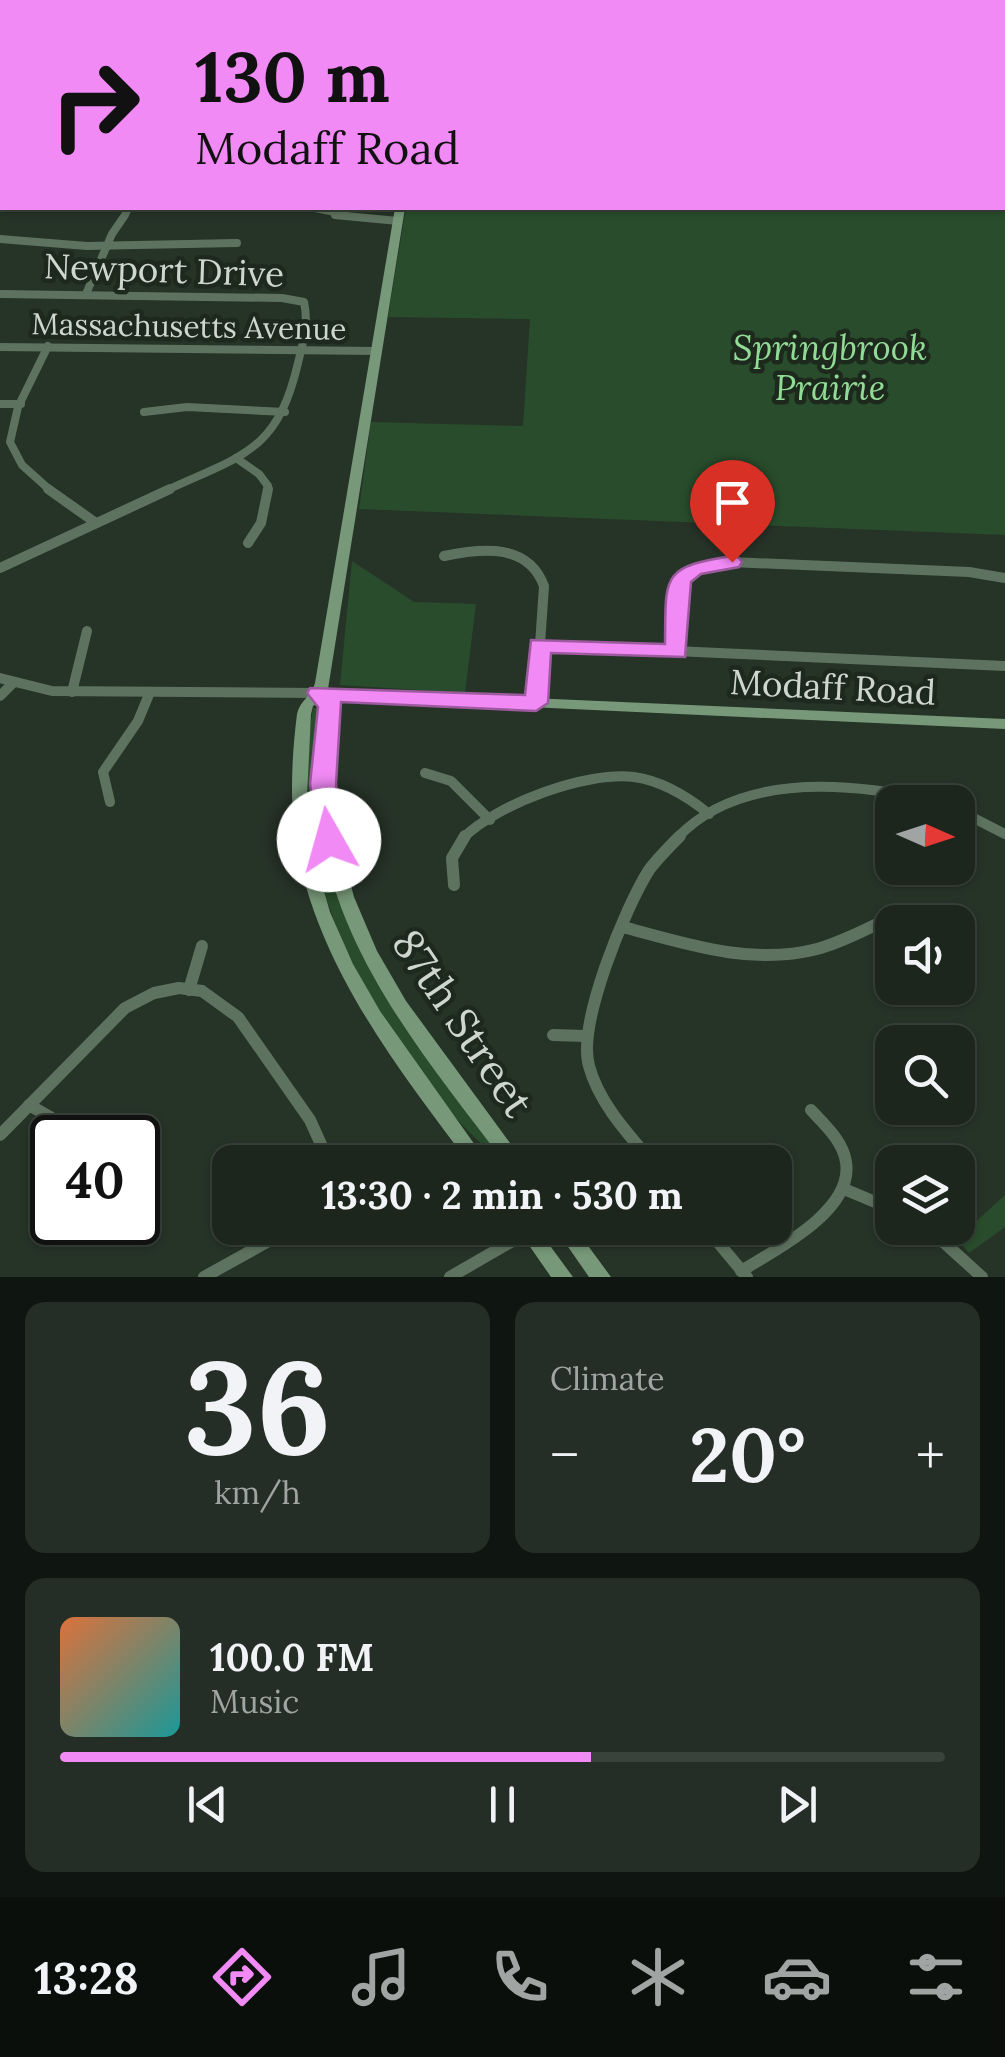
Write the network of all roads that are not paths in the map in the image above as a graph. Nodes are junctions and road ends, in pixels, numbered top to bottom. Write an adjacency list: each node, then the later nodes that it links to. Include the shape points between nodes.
1 (129, 210): 7 (street)
2 (324, 210): 4 (street)
3 (400, 210): 4 (street, 87th Street)
4 (398, 221): 13 (street, 87th Street)
5 (0, 239): 7 (street)
6 (236, 242): 7 (street)
7 (108, 246): 9 (street)
8 (0, 294): 9 (street, Newport Drive)
9 (86, 294): 12 (street, Newport Drive, via 304,302 308,320)
10 (0, 346): 11 (street, Massachusetts Avenue)
11 (48, 346): 12 (street, Massachusetts Avenue); 15 (street)
12 (301, 350): 13 (street, Massachusetts Avenue); 17 (street, Newport Drive)
13 (376, 351): 32 (street, 87th Street)
14 (0, 404): 15 (street)
15 (21, 404): 19 (street, via 10,441 15,458)
16 (144, 412): 17 (street)
17 (285, 412): 18 (street, Newport Drive, via 272,434)
18 (236, 458): 19 (street, Newport Drive); 20 (street, via 268,486 261,523)
19 (96, 523): 22 (street, Newport Drive)
20 (248, 543)
21 (444, 556): 25 (street, via 498,551 537,567 544,586)
22 (0, 568)
23 (1005, 578): 26 (street, via 706,565 686,573 678,586)
24 (87, 631): 30 (street)
25 (540, 645): 26 (street); 34 (street)
26 (676, 652): 27 (street)
27 (1005, 666)
28 (0, 678): 29 (street, Modaff Road)
29 (13, 683): 30 (street, Modaff Road); 33 (street)
30 (72, 692): 31 (street, Modaff Road)
31 (150, 692): 32 (street, Modaff Road); 38 (street, via 140,718 102,766 100,784)
32 (319, 693): 34 (street, Modaff Road); 55 (street, 87th Street, via 307,704 298,776 316,898 360,996); 56 (street, 87th Street, via 330,705 323,784 329,840 359,937 400,1010)
33 (0, 696)
34 (536, 703): 35 (street, Modaff Road)
35 (1005, 724)
36 (425, 773): 41 (street, via 451,782)
37 (875, 790): 39 (street, via 824,786 764,794)
38 (110, 802)
39 (709, 814): 41 (street, via 656,782 603,776 561,785); 45 (street, via 657,858)
40 (975, 819): 42 (street)
41 (490, 820): 43 (street, via 457,845 450,870)
42 (1005, 834)
43 (454, 886)
44 (875, 924): 45 (street, via 817,949 768,955 708,949)
45 (623, 927): 49 (street)
46 (202, 946): 47 (street)
47 (190, 990): 50 (street, via 143,998 126,1008); 54 (street, via 220,998 248,1023)
48 (553, 1035): 49 (street)
49 (585, 1036): 57 (street, via 604,1100)
50 (29, 1104): 52 (street); 53 (street)
51 (810, 1110): 58 (street, via 844,1151)
52 (47, 1115)
53 (0, 1135)
54 (323, 1145)
55 (466, 1145)
56 (502, 1145)
57 (637, 1145)
58 (844, 1189): 59 (street); 66 (street, via 818,1223)
59 (875, 1202)
60 (261, 1245): 67 (street)
61 (503, 1245): 68 (street)
62 (541, 1245): 69 (street)
63 (577, 1245): 70 (street)
64 (720, 1245): 66 (street)
65 (947, 1245): 71 (street)
66 (744, 1274)
67 (204, 1277)
68 (450, 1277)
69 (563, 1277)
70 (601, 1277)
71 (982, 1277)

